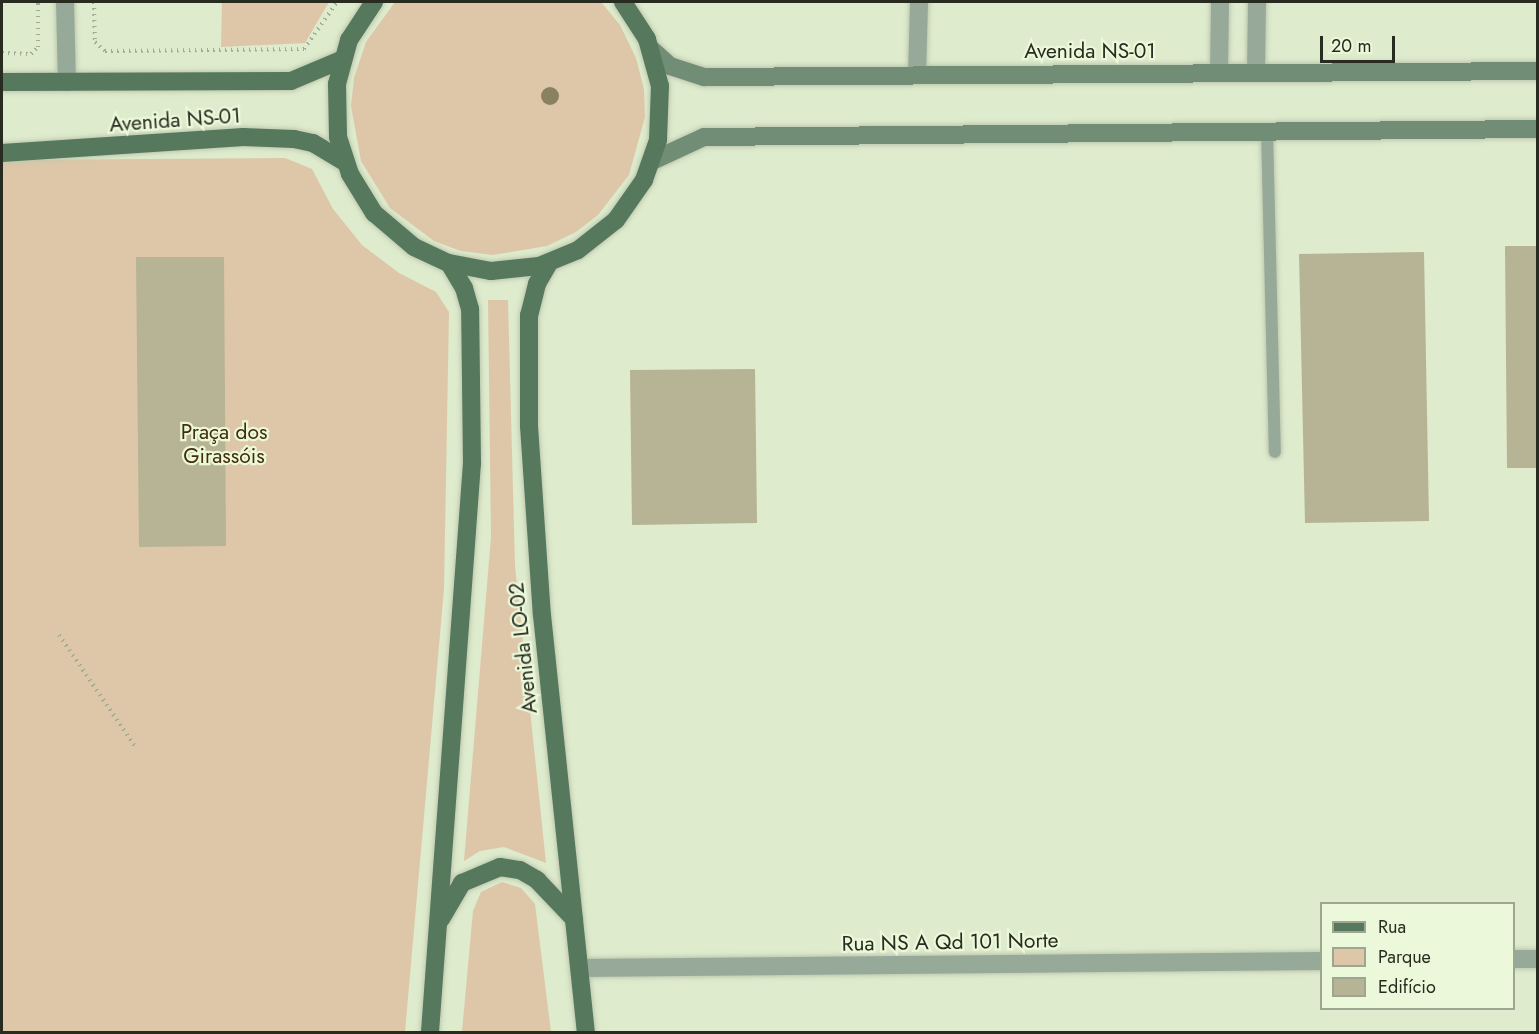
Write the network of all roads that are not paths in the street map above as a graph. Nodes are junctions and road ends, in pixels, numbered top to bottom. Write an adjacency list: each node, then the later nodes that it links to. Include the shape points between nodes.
1 (65, 2): 14 (street)
2 (374, 2): 8 (main road, Avenida NS-01, via 355,28)
3 (623, 2): 7 (main road, Avenida NS-01)
4 (919, 2): 12 (street)
5 (1220, 2): 10 (street)
6 (1257, 2): 11 (street)
7 (651, 50): 12 (street, Avenida NS-01, via 670,66 699,76); 18 (main road, Avenida NS-01, via 661,102)
8 (343, 58): 14 (main road, Avenida NS-01, via 291,81); 19 (main road, Avenida NS-01, via 336,117)
9 (1538, 71): 11 (street, Avenida NS-01)
10 (1219, 73): 11 (street, Avenida NS-01); 12 (street, Avenida NS-01)
11 (1256, 73)
12 (917, 75)
13 (2, 82): 14 (main road, Avenida NS-01)
14 (67, 82)
15 (1538, 129): 16 (street)
16 (1267, 131): 18 (street, via 704,136); 22 (lane)
17 (2, 153): 19 (main road, Avenida NS-01, via 284,138 313,143)
18 (652, 160): 20 (main road, Avenida NS-01, via 636,195 613,224 578,250)
19 (345, 162): 21 (main road, Avenida NS-01, via 362,197 383,223 414,247)
20 (549, 262): 21 (main road, Avenida NS-01, via 507,271); 23 (main road, Avenida LO-02, via 537,284 529,315 529,415 542,615)
21 (450, 263): 24 (main road, via 470,306 472,463 468,564)
22 (1275, 452)
23 (574, 919): 24 (main road, via 537,880 520,870 500,867 462,883); 28 (main road, Avenida LO-02)
24 (437, 928): 29 (main road)
25 (1515, 959): 26 (street)
26 (1538, 959)
27 (1320, 961): 28 (street, Rua NS A Qd 101 Norte)
28 (580, 968): 30 (main road, Avenida LO-02)
29 (430, 1032)
30 (586, 1032)

